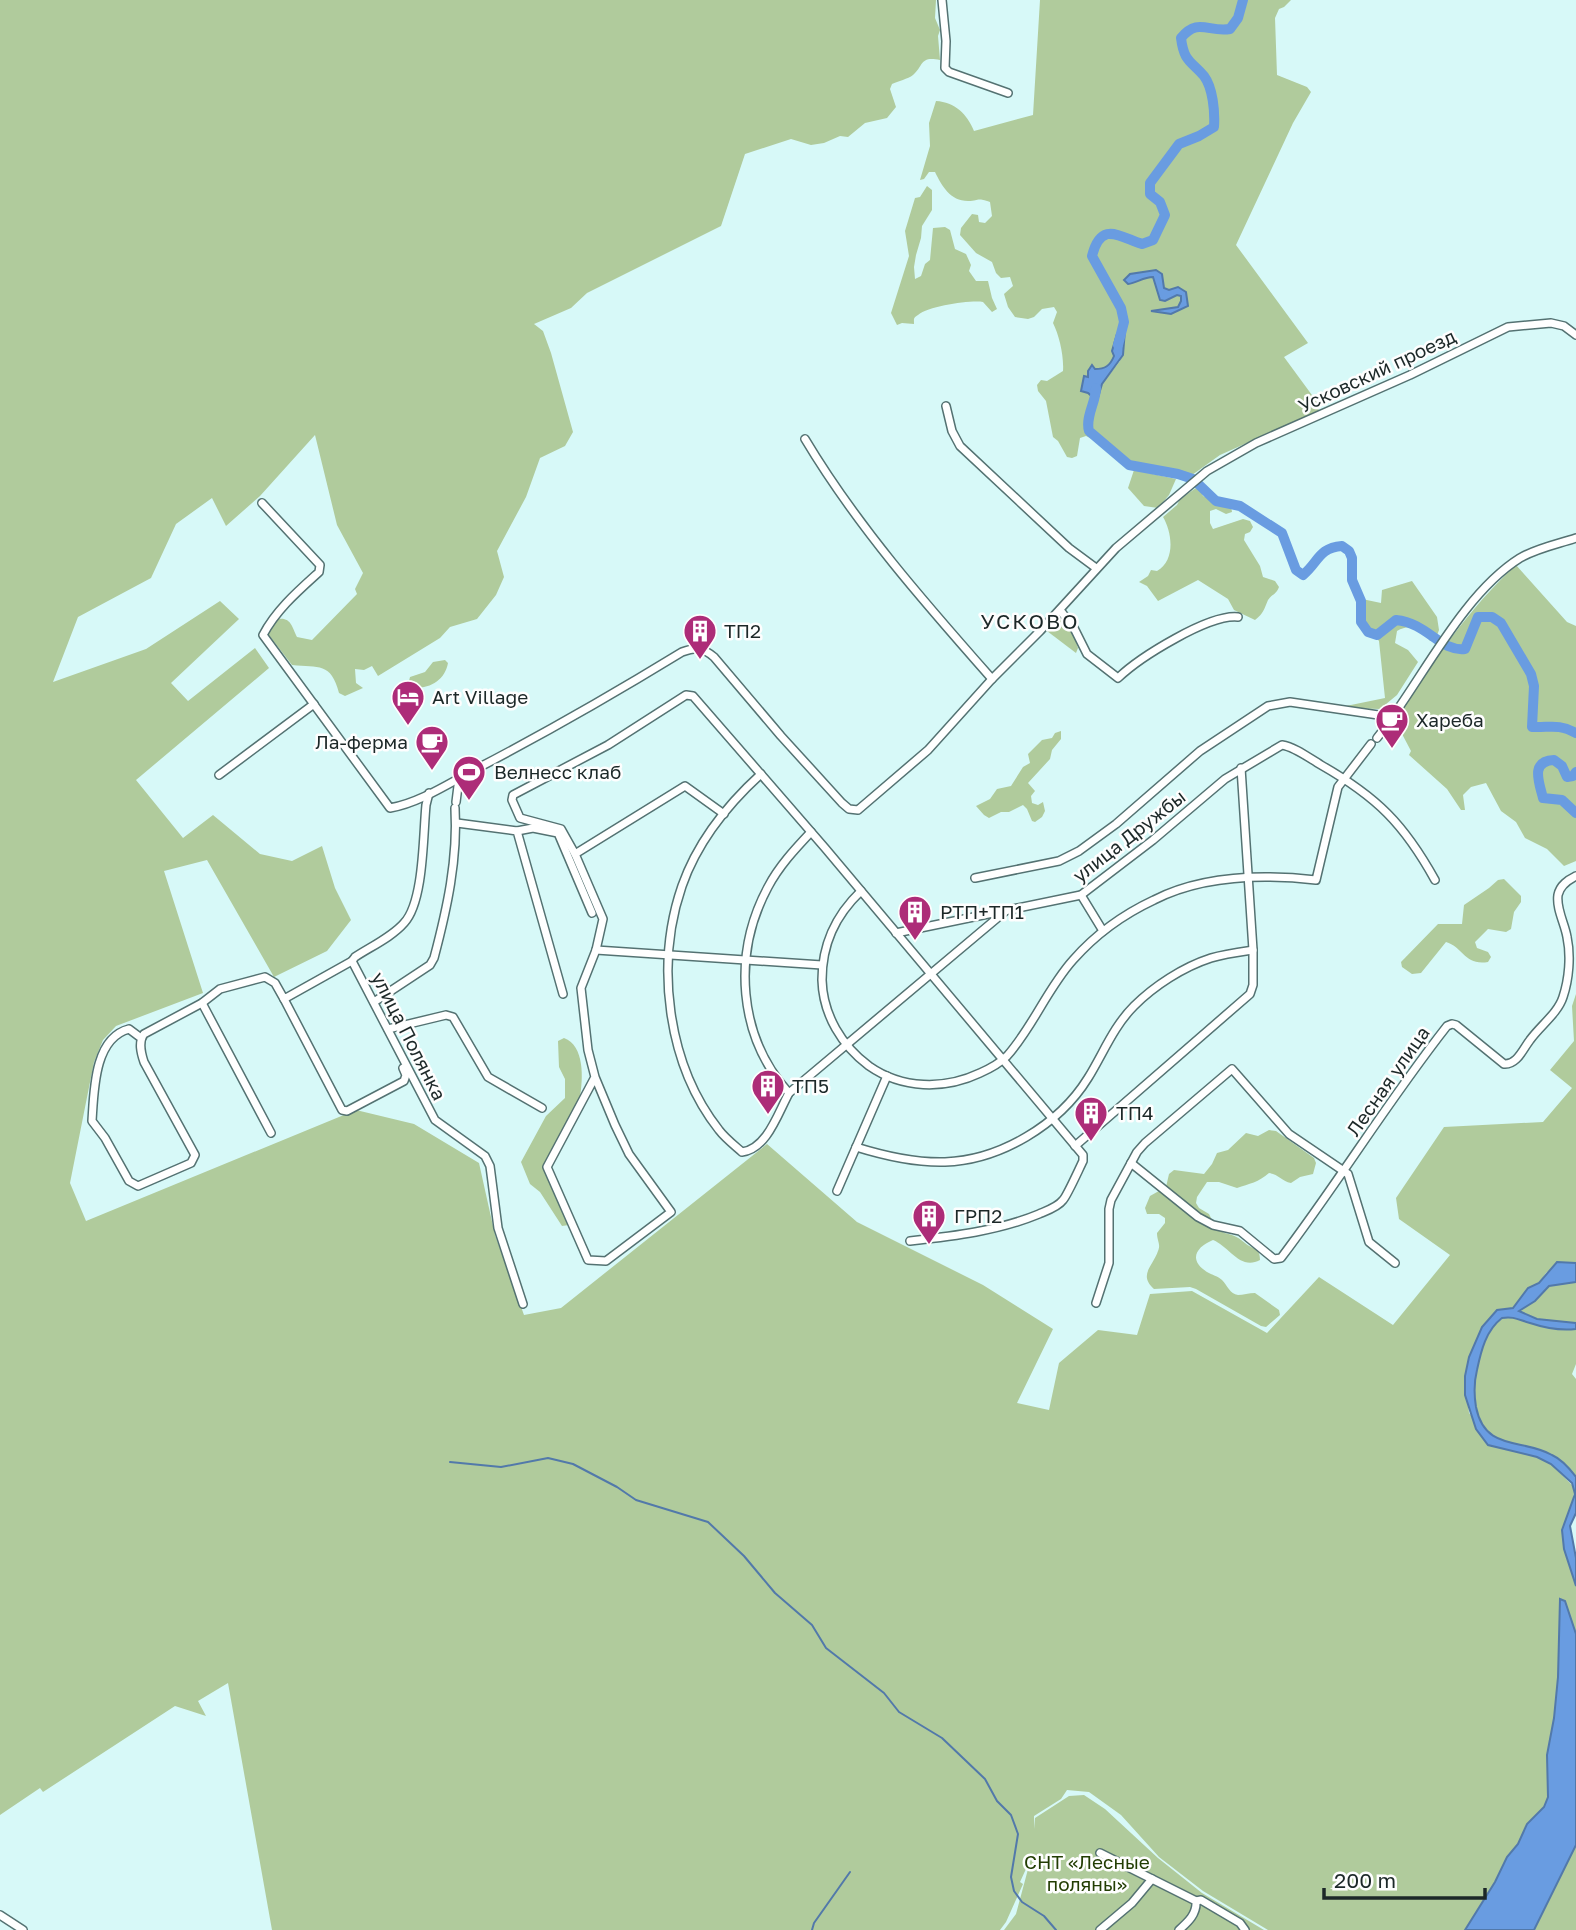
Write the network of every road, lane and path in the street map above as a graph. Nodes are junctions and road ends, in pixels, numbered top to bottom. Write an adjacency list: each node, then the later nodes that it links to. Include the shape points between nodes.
1 (942, 0): 2 (street, via 945,68)
2 (1007, 93)
3 (1576, 335): 8 (street, Усковский проезд, via 1551,323 1520,324 1496,332 1256,443 1198,479)
4 (946, 406): 8 (street, via 960,446)
5 (805, 439): 11 (street, via 884,551)
6 (262, 503): 12 (street, via 320,565 319,572 289,600 263,635)
7 (1576, 538): 13 (street, via 1518,560 1493,582 1433,656)
8 (1096, 568): 9 (street, Усковский проезд)
9 (1060, 610): 10 (street, via 1087,654 1118,678 1171,641 1224,617); 11 (street, Усковский проезд)
10 (1238, 617)
11 (992, 679): 17 (street, Усковский проезд, via 928,750 858,810 842,803 714,657 705,649 694,648)
12 (314, 704): 16 (street); 19 (street, via 390,808)
13 (1392, 717): 18 (street); 27 (street, via 1290,702 1268,706 1200,751 1079,851 1059,861)
14 (1241, 768): 18 (street, улица Дружбы, via 1282,745); 26 (street); 30 (street, улица Дружбы)
15 (761, 774): 20 (street); 23 (street); 24 (street, via 693,696 686,695 608,745 513,795 520,818 561,829)
16 (219, 775)
17 (459, 778): 19 (street); 21 (street)
18 (1343, 778): 26 (street, via 1316,880); 28 (street, улица Дружбы, via 1394,819)
19 (429, 793): 39 (street, via 413,908 404,924)
20 (724, 814): 24 (street, via 685,786); 37 (street, via 696,855 682,886)
21 (457, 823): 22 (street); 44 (street, via 447,907 433,962)
22 (517, 831): 32 (street, via 533,828 558,833); 42 (street)
23 (811, 832): 29 (street); 38 (street, via 767,888 753,920)
24 (575, 854): 35 (street, via 603,919)
25 (1576, 876): 59 (street, Лесная улица, via 1563,884 1558,894 1569,962 1560,1005 1509,1064 1456,1025 1447,1027)
26 (1250, 877): 33 (street, via 1174,891); 36 (street)
27 (975, 878)
28 (1435, 880)
29 (861, 891): 34 (street); 40 (street, via 834,923)
30 (1081, 895): 31 (street, улица Дружбы); 33 (street)
31 (1008, 909): 34 (street, улица Дружбы); 41 (street)
32 (592, 913)
33 (1103, 932): 49 (street, via 1073,959)
34 (896, 933): 41 (street)
35 (596, 950): 37 (street); 51 (street, via 581,996)
36 (1253, 950): 54 (street, via 1210,958 1142,1000 1118,1026 1072,1100); 56 (street, via 1250,994)
37 (669, 956): 38 (street); 52 (street, via 668,991 684,1063 720,1131 742,1152 751,1151 767,1135)
38 (745, 958): 40 (street); 52 (street, via 744,990 762,1056)
39 (350, 963): 43 (street); 43 (street, via 406,1075 404,1081 342,1110); 44 (street, улица Полянка)
40 (822, 965): 48 (street, via 829,1015)
41 (931, 974): 48 (street); 49 (street)
42 (563, 994)
43 (284, 999): 45 (street, via 275,983 265,977 220,989)
44 (374, 1002): 46 (street, улица Полянка)
45 (202, 1003): 47 (street); 55 (street)
46 (388, 1029): 53 (street, via 453,1017 488,1077); 64 (street, улица Полянка, via 435,1120 485,1156 490,1166 498,1228)
47 (141, 1038): 47 (street, via 144,1062 195,1159 134,1185 92,1121 98,1073 108,1042 129,1029)
48 (846, 1045): 50 (street); 52 (street)
49 (1004, 1059): 50 (street, via 968,1079 938,1085); 54 (street)
50 (887, 1076): 57 (street)
51 (595, 1077): 51 (street, via 629,1154 671,1212 606,1261 588,1260 547,1167)
52 (789, 1093)
53 (542, 1108)
54 (1052, 1119): 56 (street); 57 (street, via 993,1152 946,1162 911,1161)
55 (271, 1133)
56 (1076, 1146): 61 (street, via 1083,1161 1064,1200 1050,1209 1023,1221 969,1234)
57 (856, 1147): 60 (street)
58 (1131, 1164): 59 (street, Лесная улица, via 1198,1217 1240,1231 1274,1259 1281,1258); 59 (street, via 1145,1143 1232,1069 1289,1133); 63 (street, via 1109,1209 1110,1263)
59 (1345, 1171): 62 (street, via 1368,1242)
60 (837, 1191)
61 (910, 1241)
62 (1395, 1263)
63 (1096, 1303)
64 (523, 1304)
65 (1100, 1853): 66 (street)
66 (1152, 1879): 67 (street); 70 (street)
67 (1196, 1901): 71 (street, via 1189,1921); 72 (street, via 1220,1911)
68 (0, 1915): 69 (street)
69 (23, 1930)
70 (1100, 1930)
71 (1179, 1930)
72 (1245, 1930)

